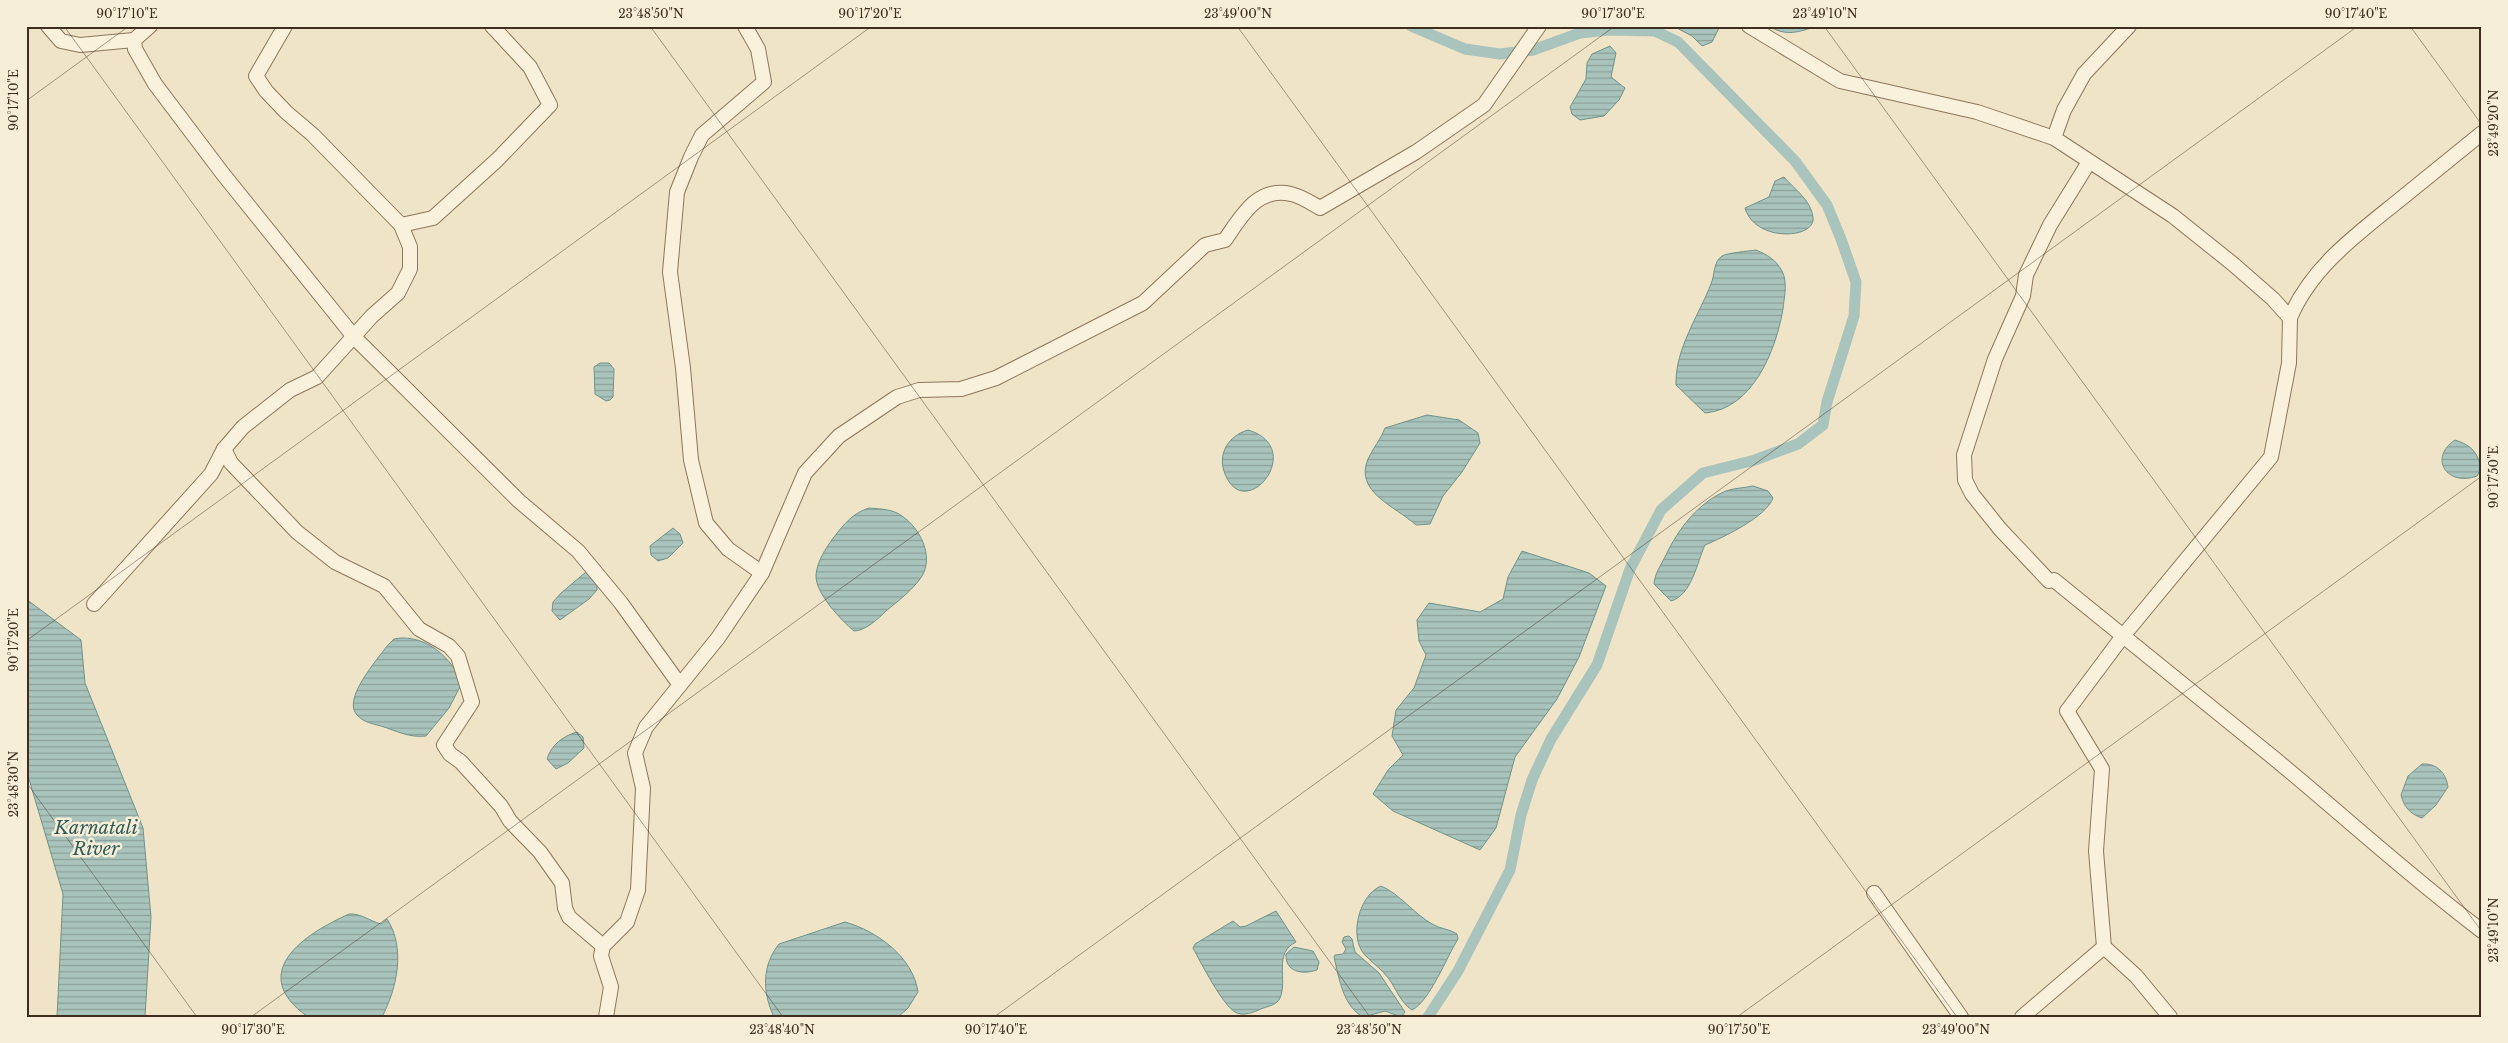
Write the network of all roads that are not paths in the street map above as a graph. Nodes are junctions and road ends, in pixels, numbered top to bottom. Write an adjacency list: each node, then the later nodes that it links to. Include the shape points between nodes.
1 (48, 26): 9 (street, via 61,41 80,45)
2 (150, 26): 9 (street)
3 (285, 26): 13 (street, via 256,76 286,112)
4 (492, 26): 13 (street, via 530,67 550,105 497,160 433,218)
5 (746, 26): 17 (street, via 758,48 764,82 702,135 691,157 677,192 670,272 691,460 706,523 728,549)
6 (1540, 26): 17 (street, via 1484,105 1416,152 1320,208 1291,194 1270,193 1249,206 1225,240 1205,245 1143,303 996,378 961,389 919,390 897,397 839,436 805,473)
7 (1749, 26): 11 (street, via 1840,81 1977,112)
8 (2130, 26): 11 (street, via 2084,74 2064,110)
9 (134, 40): 15 (street, via 135,49 154,84)
10 (2482, 133): 14 (street, via 2356,234 2311,279)
11 (2054, 138): 12 (street)
12 (2089, 162): 14 (street, via 2173,216 2273,299); 19 (street, via 2050,225 2026,275 2023,296 1969,435 1964,455 1965,480 2000,529 2049,581 2054,580)
13 (402, 225): 15 (street, via 410,247 410,270 398,293 372,316)
14 (2290, 318): 19 (street, via 2289,363 2271,457)
15 (355, 338): 16 (street, via 317,377 290,390 243,427); 20 (street, via 520,501 578,551)
16 (224, 450): 18 (street, via 211,474); 23 (street, via 231,463 297,532 335,562 384,586 419,629 449,646 458,656 472,702 444,745 540,852 562,883 569,917)
17 (762, 573): 20 (street, via 718,638)
18 (94, 604)
19 (2124, 636): 22 (street); 24 (street, via 2067,711 2102,769 2096,851)
20 (680, 685): 23 (street, via 646,727 635,753 643,788 638,890 627,922)
21 (1874, 893): 26 (street)
22 (2482, 932)
23 (603, 946): 25 (street, via 601,956 611,987)
24 (2104, 947): 27 (street); 28 (street, via 2136,976)
25 (606, 1017)
26 (1960, 1017)
27 (2022, 1017)
28 (2170, 1017)

